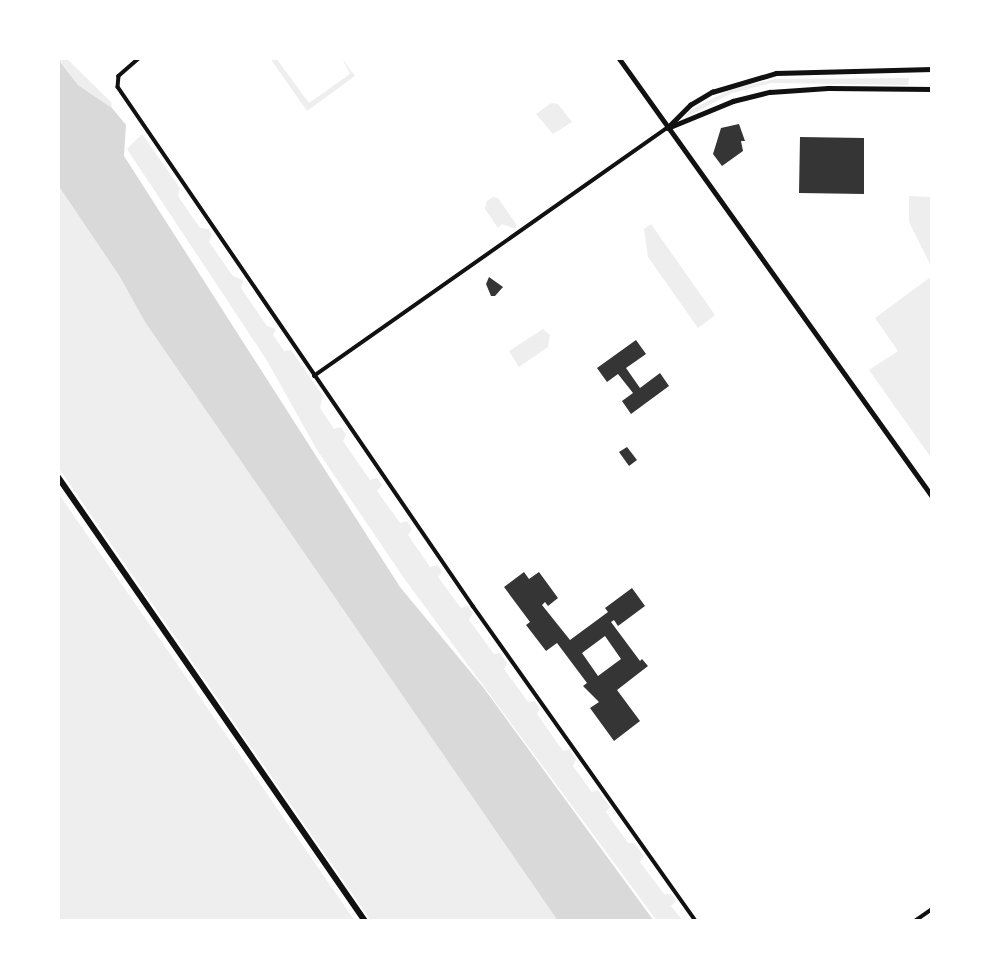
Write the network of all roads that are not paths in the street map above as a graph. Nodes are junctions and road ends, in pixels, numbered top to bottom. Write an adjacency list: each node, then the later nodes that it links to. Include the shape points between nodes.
1 (140, 58): 6 (street, via 117,82)
2 (619, 58): 5 (street)
3 (932, 69): 5 (street, via 776,72 712,92 690,105)
4 (932, 89): 5 (street, via 770,92 733,101)
5 (667, 128): 6 (street); 8 (street)
6 (314, 376): 11 (street)
7 (58, 477): 10 (main road)
8 (932, 496)
9 (932, 909): 12 (street)
10 (365, 921)
11 (696, 921)
12 (915, 921)

